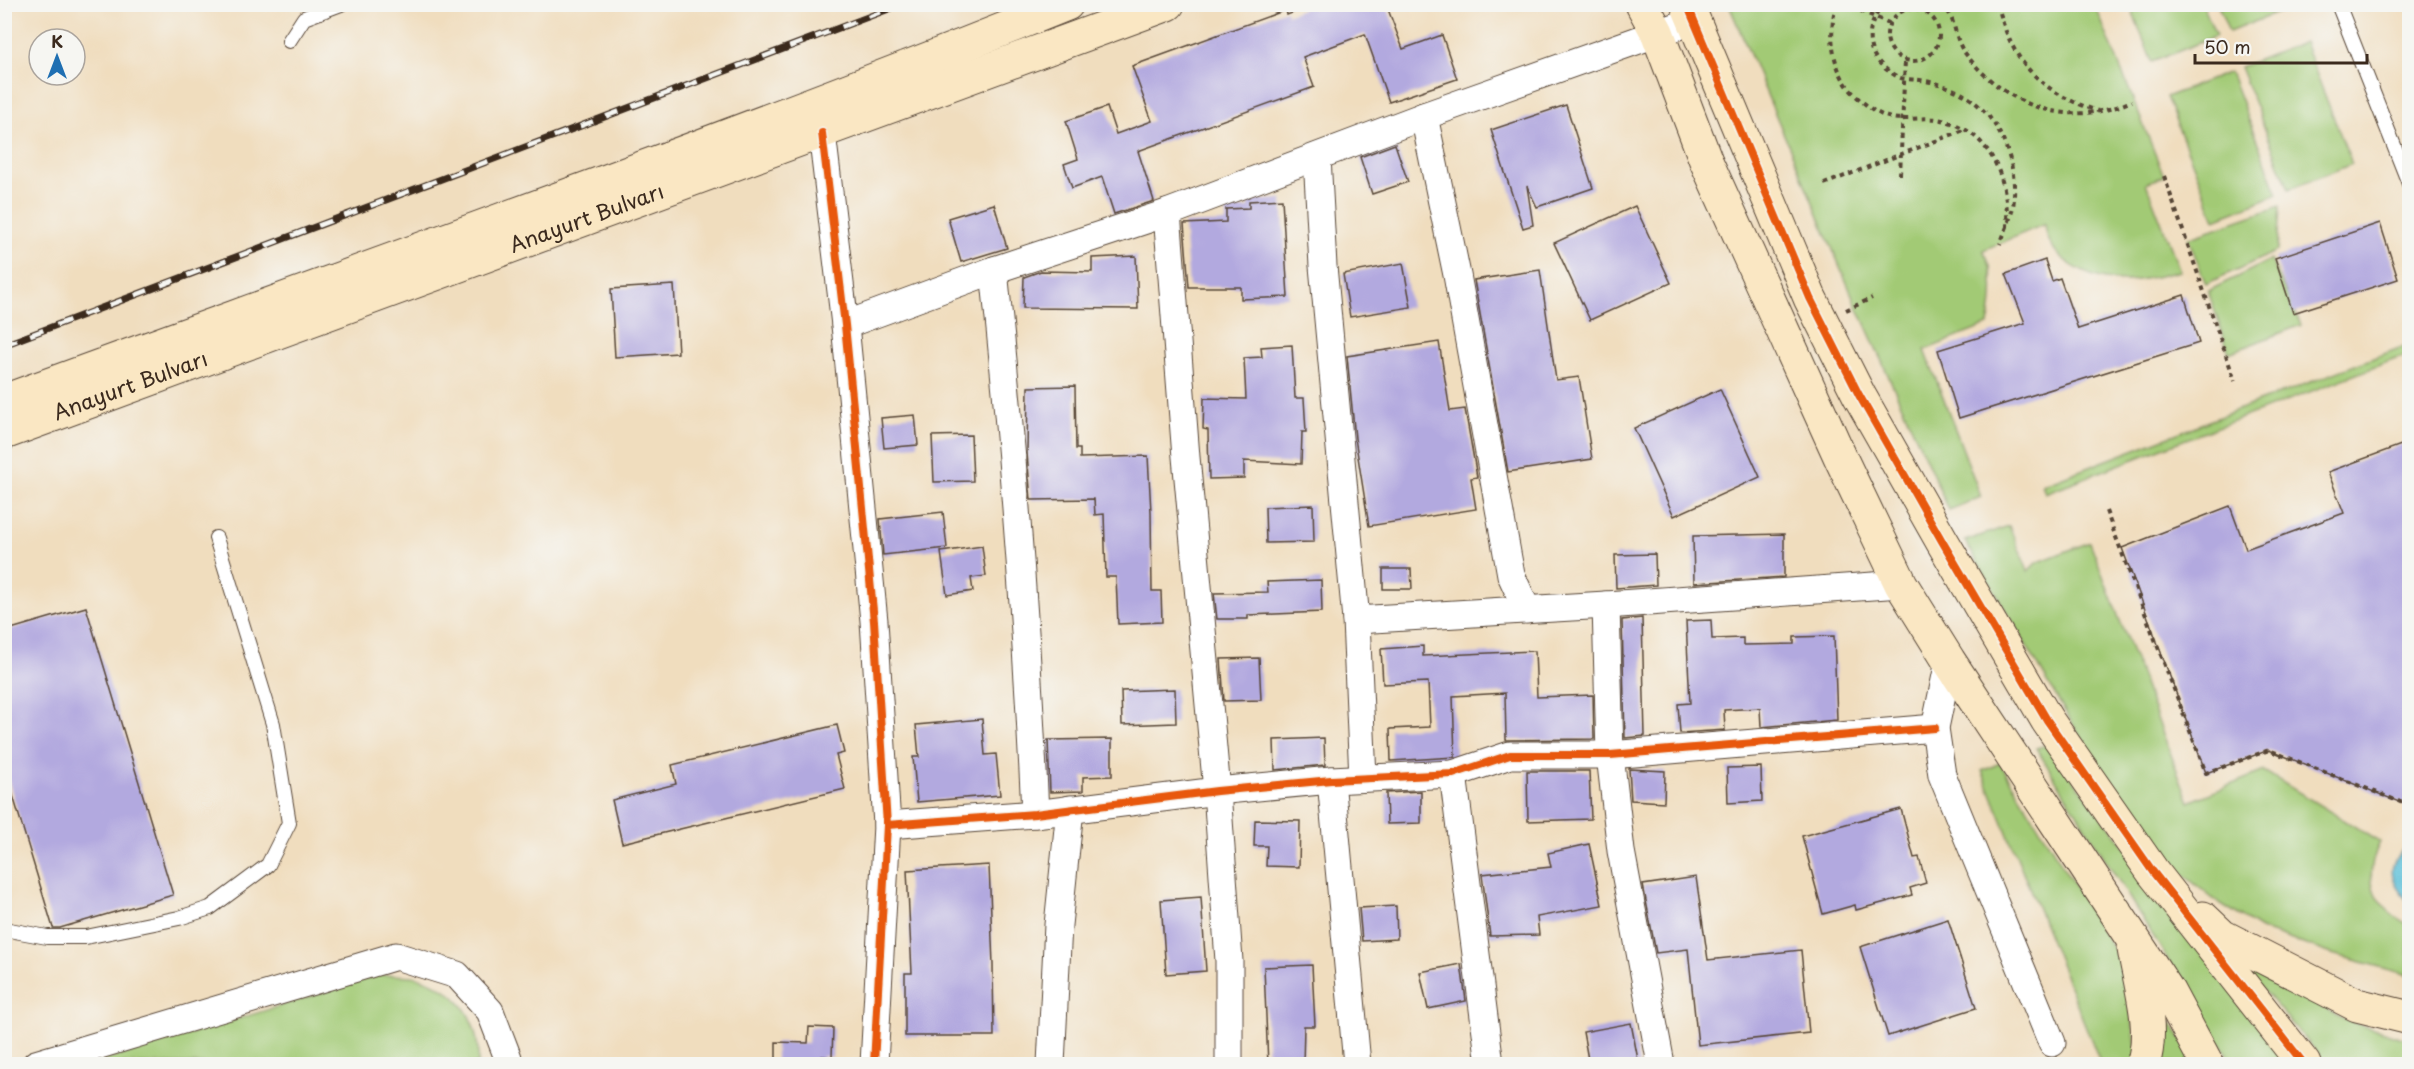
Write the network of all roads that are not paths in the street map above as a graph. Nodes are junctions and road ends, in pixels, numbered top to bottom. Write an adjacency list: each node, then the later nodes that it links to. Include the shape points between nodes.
1 (341, 4): 8 (lane, via 304,18)
2 (1067, 4): 16 (street, Anayurt Bulvarı, via 566,195)
3 (1168, 4): 10 (street, Anayurt Bulvarı)
4 (1642, 4): 7 (street)
5 (2338, 4): 12 (lane)
6 (1691, 12): 7 (street); 33 (street, via 1810,298 1858,394 2047,720)
7 (1657, 32): 9 (street); 19 (street, via 1706,161)
8 (289, 40)
9 (1424, 116): 11 (street); 21 (street, via 1511,575)
10 (822, 133): 15 (street); 17 (street, Anayurt Bulvarı)
11 (1317, 157): 13 (street); 22 (street, via 1323,266)
12 (2409, 186)
13 (1167, 213): 14 (street); 29 (street)
14 (994, 270): 15 (street); 31 (street, via 1012,449)
15 (845, 325): 32 (street, via 874,621)
16 (4, 401)
17 (4, 433)
18 (216, 538): 34 (lane, via 273,724 289,823 268,865 210,908 179,918 86,937 47,937)
19 (1901, 584): 20 (street); 23 (street)
20 (1606, 605): 21 (street); 25 (street)
21 (1527, 610): 22 (street)
22 (1356, 620): 27 (street)
23 (1948, 661): 24 (street); 36 (street)
24 (1935, 728): 25 (street); 39 (street, via 1942,775)
25 (1610, 755): 26 (street, via 1510,755); 47 (street, via 1621,851)
26 (1454, 774): 27 (street); 46 (street)
27 (1363, 778): 28 (street)
28 (1331, 780): 29 (street); 45 (street)
29 (1217, 791): 30 (street); 44 (street, via 1229,961)
30 (1070, 809): 31 (street); 43 (street, via 1058,925)
31 (1035, 814): 32 (street)
32 (887, 825): 42 (street)
33 (2153, 872): 35 (street); 50 (street)
34 (4, 928)
35 (2222, 936): 37 (street, via 2357,1005); 38 (street, via 2253,975 2296,1000 2347,1021)
36 (2132, 938): 48 (street, via 2147,1021 2148,1051); 49 (street, via 2168,991)
37 (2409, 1018)
38 (2409, 1039)
39 (2052, 1043)
40 (36, 1065): 41 (street, via 396,956 457,975 490,1011 508,1058)
41 (506, 1065)
42 (874, 1065)
43 (1051, 1065)
44 (1228, 1065)
45 (1357, 1065)
46 (1490, 1065)
47 (1660, 1065)
48 (2143, 1065)
49 (2207, 1065)
50 (2304, 1065)

